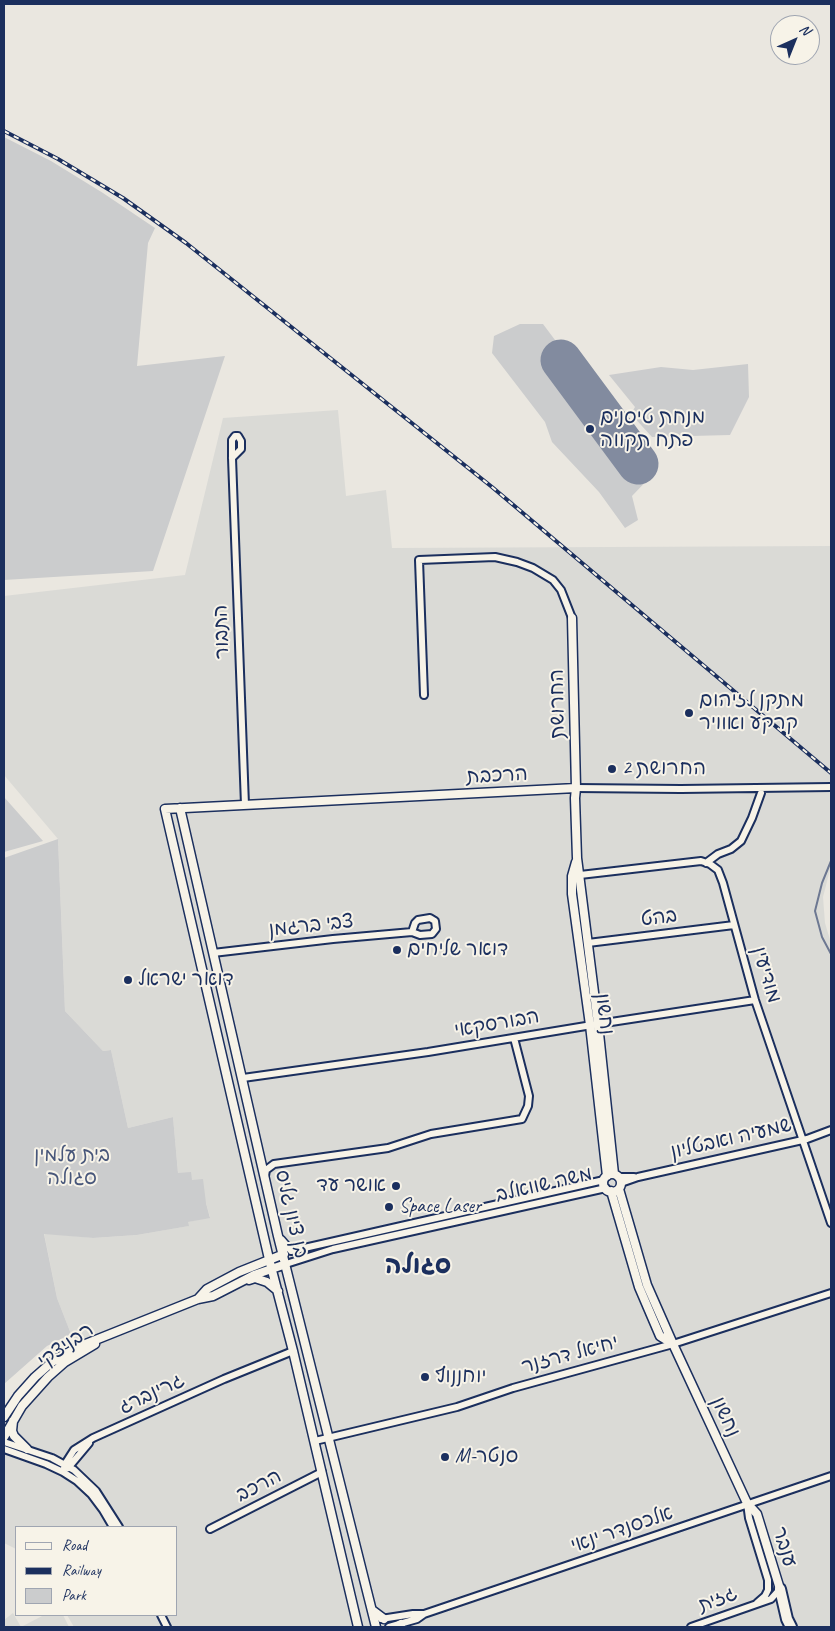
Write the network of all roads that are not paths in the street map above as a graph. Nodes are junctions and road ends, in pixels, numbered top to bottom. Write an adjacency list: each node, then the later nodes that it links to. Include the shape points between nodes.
1 (232, 458): 7 (street, התבור)
2 (572, 618): 3 (street, via 561,590 553,580 525,565 495,557 419,560); 5 (street, החרושת)
3 (424, 695)
4 (831, 787): 5 (street, הרכבת)
5 (576, 788): 7 (street, הרכבת); 10 (street, נחשון)
6 (761, 792): 11 (street, via 740,841)
7 (245, 805): 8 (street, הרכבת)
8 (180, 808): 9 (street, הרכבת); 16 (street, בן ציון גליס)
9 (165, 809): 29 (street, בן ציון גליס)
10 (577, 858): 12 (street, נחשון); 18 (street, נחשון, via 571,885)
11 (706, 863): 12 (street, via 701,861); 13 (street, מודיעין, via 718,870)
12 (580, 876): 15 (street, נחשון)
13 (734, 926): 15 (street, בהט); 17 (street, מודיעין)
14 (412, 932): 16 (street, צבי ברגמן)
15 (588, 943): 18 (street, נחשון)
16 (213, 953): 20 (street, בן ציון גליס)
17 (755, 1000): 18 (street, הבורסקאי); 22 (street, מודיעין)
18 (594, 1025): 19 (street, הבורסקאי); 24 (street, נחשון)
19 (514, 1038): 20 (street, הבורסקאי); 23 (street, via 528,1096 528,1106 522,1119 431,1134 388,1148 274,1164 266,1170)
20 (243, 1078): 23 (street, בן ציון גליס)
21 (831, 1130): 22 (street, שמעיה ואבטליון)
22 (802, 1140): 24 (street, שמעיה ואבטליון); 25 (street, מודיעין)
23 (265, 1176): 26 (street, בן ציון גליס)
24 (613, 1182): 27 (street, משה שוואלב); 30 (street, משה שוואלב, via 333,1249); 37 (street, נחשון, via 639,1287 660,1336)
25 (831, 1223)
26 (278, 1236): 27 (street, via 287,1247); 28 (street, בן ציון גליס)
27 (295, 1250): 28 (street, משה שוואלב)
28 (284, 1254): 29 (street, רבניצקי); 30 (street, בן ציון גליס)
29 (269, 1259): 31 (street, בן ציון גליס); 35 (street, רבניצקי, via 208,1289)
30 (286, 1264): 31 (street, רבניצקי); 42 (street, בן ציון גליס)
31 (272, 1268): 32 (street, רבניצקי); 33 (street, בן ציון גליס)
32 (242, 1281): 33 (street, via 255,1278); 35 (street, רבניצקי, via 213,1296)
33 (278, 1291): 38 (street, בן ציון גליס)
34 (831, 1293): 37 (street, יחיאל דרזנר)
35 (198, 1299): 36 (street, רבניצקי)
36 (114, 1333): 39 (street, רבניצקי, via 78,1347 52,1362 26,1386); 40 (street, רבניצקי, via 56,1369)
37 (673, 1344): 42 (street, יחיאל דרזנר, via 513,1388 457,1407); 51 (street, נחשון)
38 (294, 1350): 43 (street, בן ציון גליס); 47 (street, גרינברג, via 93,1438 74,1450)
39 (4, 1417)
40 (13, 1419): 41 (street, רבניצקי); 45 (street, via 14,1436)
41 (4, 1437)
42 (329, 1439): 43 (street, יחיאל דרזנר); 57 (street, בן ציון גליס)
43 (315, 1441): 49 (street, בן ציון גליס)
44 (4, 1442): 45 (street)
45 (27, 1449): 47 (street)
46 (4, 1450): 48 (street)
47 (67, 1465): 48 (street, גרינברג); 53 (street, via 96,1491)
48 (63, 1472): 52 (street, via 91,1494)
49 (322, 1472): 54 (street, הרכב); 62 (street, בן ציון גליס)
50 (831, 1476): 51 (street, אלכסנדר ינאי)
51 (747, 1504): 55 (street, ענבר, via 757,1514); 56 (street, ענבר, via 768,1580 768,1590); 58 (street, אלכסנדר ינאי)
52 (111, 1526)
53 (118, 1526)
54 (210, 1529)
55 (780, 1589): 56 (street, ענבר, via 771,1598); 65 (highway)
56 (757, 1602): 64 (street, גזית)
57 (371, 1608): 59 (street); 60 (street, בן ציון גליס)
58 (424, 1614): 59 (street, אלכסנדר ינאי); 61 (street, אלכסנדר ינאי)
59 (384, 1619): 60 (street, אלכסנדר ינאי)
60 (375, 1624): 62 (street)
61 (398, 1625): 63 (street, אלכסנדר ינאי)
62 (359, 1627)
63 (389, 1627)
64 (691, 1627)
65 (791, 1627)

